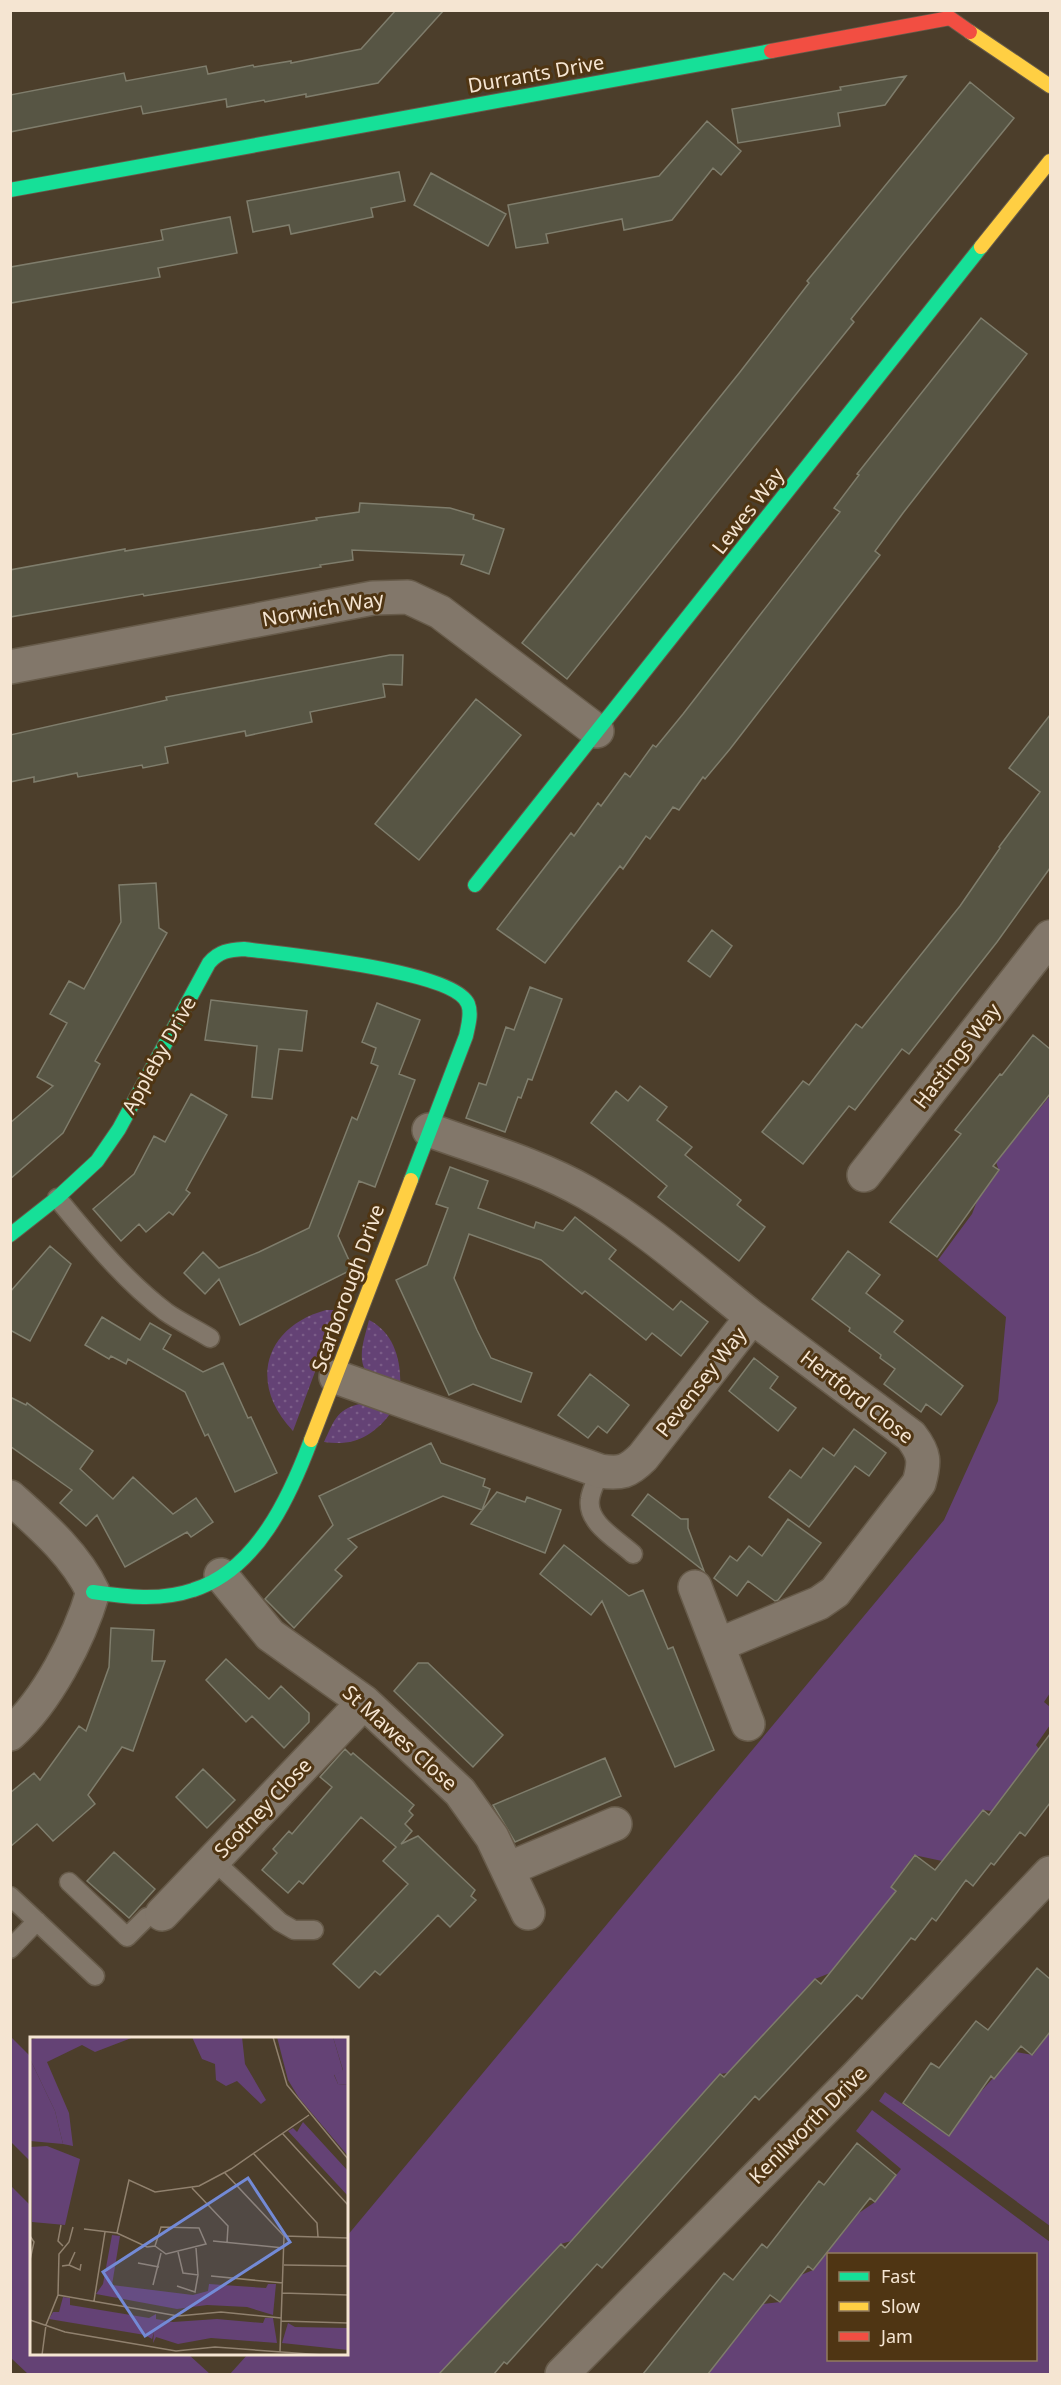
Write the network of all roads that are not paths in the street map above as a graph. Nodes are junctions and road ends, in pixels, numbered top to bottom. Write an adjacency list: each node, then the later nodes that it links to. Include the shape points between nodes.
1 (953, 14): 2 (street, Durrants Drive); 4 (street, Durrants Drive)
2 (1050, 86)
3 (1050, 161): 6 (street, Lewes Way)
4 (10, 190)
5 (10, 668): 6 (street, Norwich Way, via 374,598 408,597 440,612)
6 (597, 731): 7 (street, Lewes Way)
7 (475, 885)
8 (1050, 937): 11 (street, Hastings Way)
9 (335, 960): 10 (street, Scarborough Drive, via 384,968 432,982 455,991 468,1003 466,1036); 12 (street, Appleby Drive, via 244,949 217,954 119,1129 98,1161)
10 (429, 1130): 14 (street, Pevensey Way, via 585,1192 633,1223); 16 (street, Scarborough Drive)
11 (864, 1175)
12 (57, 1198): 13 (street, Appleby Drive); 15 (lane, via 106,1258 168,1313)
13 (10, 1235)
14 (752, 1317): 17 (street, Pevensey Way, via 643,1457 631,1469 615,1474); 23 (street, Hertford Close, via 911,1436 921,1449 924,1467 919,1483 835,1592 819,1603)
15 (210, 1338)
16 (336, 1377): 17 (street, Pevensey Way); 20 (street, Scarborough Drive, via 294,1485 270,1527)
17 (600, 1471): 19 (lane, via 590,1499 591,1510 598,1524)
18 (10, 1497): 22 (street, via 58,1543 84,1573)
19 (633, 1554)
20 (220, 1575): 22 (street, Scarborough Drive, via 195,1590 153,1597); 24 (street, St Mawes Close, via 270,1635)
21 (695, 1587): 23 (street)
22 (93, 1592): 26 (street, via 85,1619 44,1696)
23 (718, 1645): 25 (street)
24 (364, 1702): 28 (street, Scotney Close); 29 (street, St Mawes Close, via 460,1792)
25 (748, 1724)
26 (10, 1734)
27 (615, 1824): 29 (street)
28 (214, 1861): 34 (street, Scotney Close); 36 (lane, via 280,1922 294,1930)
29 (508, 1869): 33 (street, St Mawes Close)
30 (1050, 1873): 39 (street, Kenilworth Drive, via 857,2076)
31 (69, 1882): 34 (lane, via 127,1937 147,1917)
32 (10, 1896): 35 (lane)
33 (528, 1913)
34 (162, 1914)
35 (37, 1921): 37 (lane); 38 (lane)
36 (314, 1930)
37 (10, 1949)
38 (95, 1976)
39 (562, 2374)

